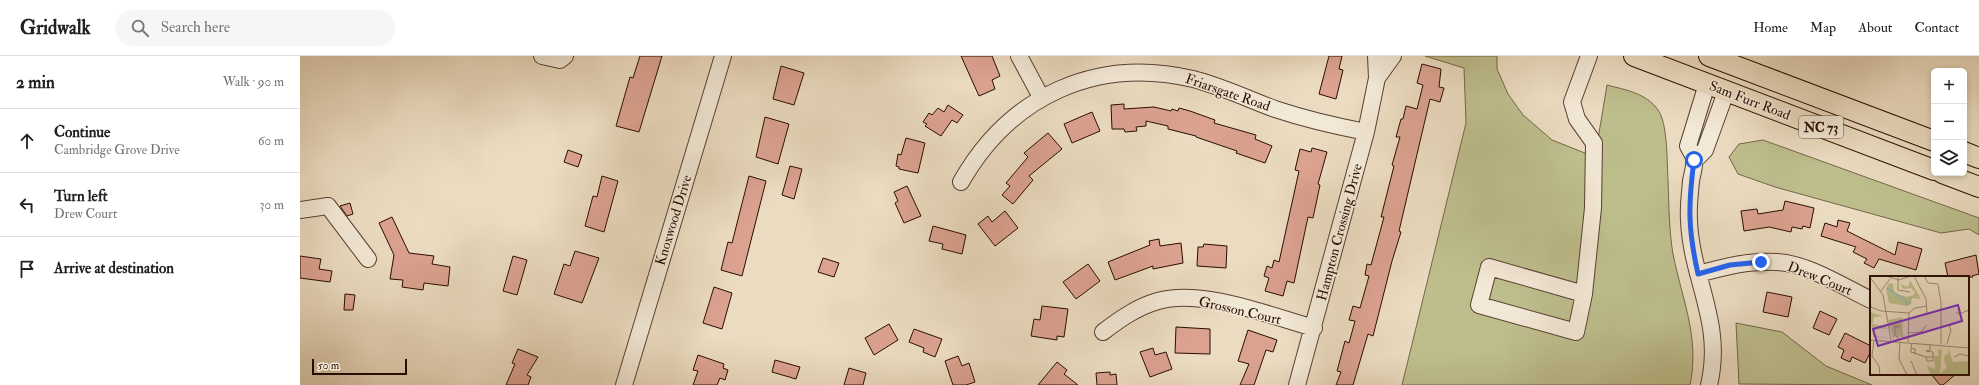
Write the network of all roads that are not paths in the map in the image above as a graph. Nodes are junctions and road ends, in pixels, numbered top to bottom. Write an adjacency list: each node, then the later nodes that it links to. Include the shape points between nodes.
1 (542, 56): 2 (street, via 560,60)
2 (565, 56)
3 (723, 56): 31 (street, Knoxwood Drive)
4 (1019, 56): 13 (street)
5 (1376, 56): 10 (street, Hampton Crossing Drive)
6 (1393, 56): 10 (street, Hampton Crossing Drive)
7 (1589, 56): 27 (street, via 1572,102 1577,119 1594,143 1593,208)
8 (1634, 56): 11 (main road, Sam Furr Road / NC 73)
9 (1709, 56): 16 (main road, Sam Furr Road / NC 73)
10 (1377, 78): 14 (street, Hampton Crossing Drive)
11 (1708, 84): 12 (main road, Sam Furr Road / NC 73); 15 (main road, via 1728,79 1737,81 1788,99); 19 (street, via 1688,146)
12 (1726, 92): 19 (street, via 1705,150); 20 (main road, Sam Furr Road / NC 73)
13 (1041, 97): 14 (street, Friarsgate Road, via 1063,86 1099,75 1155,72 1193,79 1305,118); 22 (street, Friarsgate Road, via 1000,129 974,158)
14 (1366, 132): 29 (street, Hampton Crossing Drive)
15 (1931, 140)
16 (1931, 140)
17 (1967, 153): 18 (main road)
18 (1979, 158)
19 (1694, 160): 26 (street, via 1689,196 1689,221)
20 (1931, 169)
21 (1950, 176): 23 (main road)
22 (961, 182)
23 (1979, 187)
24 (300, 210): 25 (street, via 328,206)
25 (368, 259)
26 (1698, 274): 28 (street, Drew Court, via 1730,265 1778,262 1811,272); 33 (street, via 1713,339)
27 (1584, 294): 27 (street, via 1576,332 1479,305 1489,267)
28 (1870, 300)
29 (1314, 328): 30 (street, Grosson Court, via 1216,301 1190,298 1160,300 1147,305 1127,314); 32 (street, Hampton Crossing Drive)
30 (1103, 332)
31 (624, 385)
32 (1297, 385)
33 (1709, 385)

